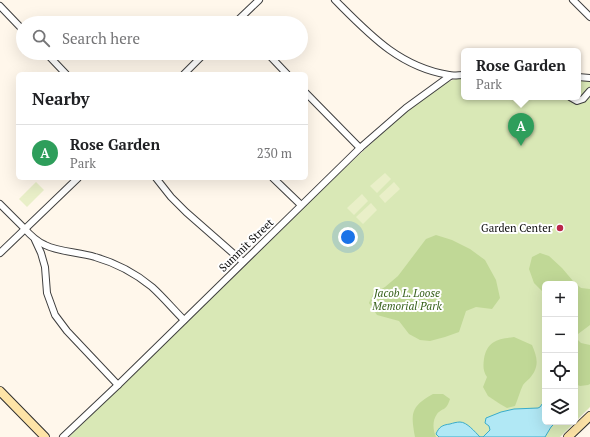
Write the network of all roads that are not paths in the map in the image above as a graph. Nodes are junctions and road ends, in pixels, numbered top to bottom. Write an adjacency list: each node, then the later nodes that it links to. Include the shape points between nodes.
1 (259, 0): 5 (street)
2 (335, 0): 15 (street, via 384,47 414,65)
3 (573, 0): 6 (street)
4 (0, 6): 7 (street)
5 (243, 16)
6 (590, 17)
7 (16, 23)
8 (53, 60): 11 (street)
9 (198, 60): 12 (street)
10 (273, 60): 13 (street)
11 (64, 72)
12 (186, 72)
13 (285, 72)
14 (461, 75): 15 (street)
15 (450, 76): 19 (street, Summit Street, via 406,108)
16 (590, 92): 18 (street)
17 (308, 95): 19 (street)
18 (581, 100)
19 (360, 148): 24 (street, Summit Street)
20 (76, 180): 25 (street)
21 (158, 180): 28 (street, via 186,212)
22 (275, 180): 24 (street)
23 (0, 204): 25 (street)
24 (301, 205): 28 (street, Summit Street)
25 (25, 229): 26 (street); 27 (street)
26 (34, 239): 29 (street, via 46,246 96,257 126,270 152,288); 30 (street, via 41,252 47,293 55,315)
27 (0, 254)
28 (243, 262): 29 (street, Summit Street)
29 (184, 320): 30 (street, Summit Street)
30 (118, 385): 34 (street, Summit Street)
31 (0, 391): 33 (main road)
32 (590, 416): 35 (main road)
33 (44, 437)
34 (63, 437)
35 (568, 437)

